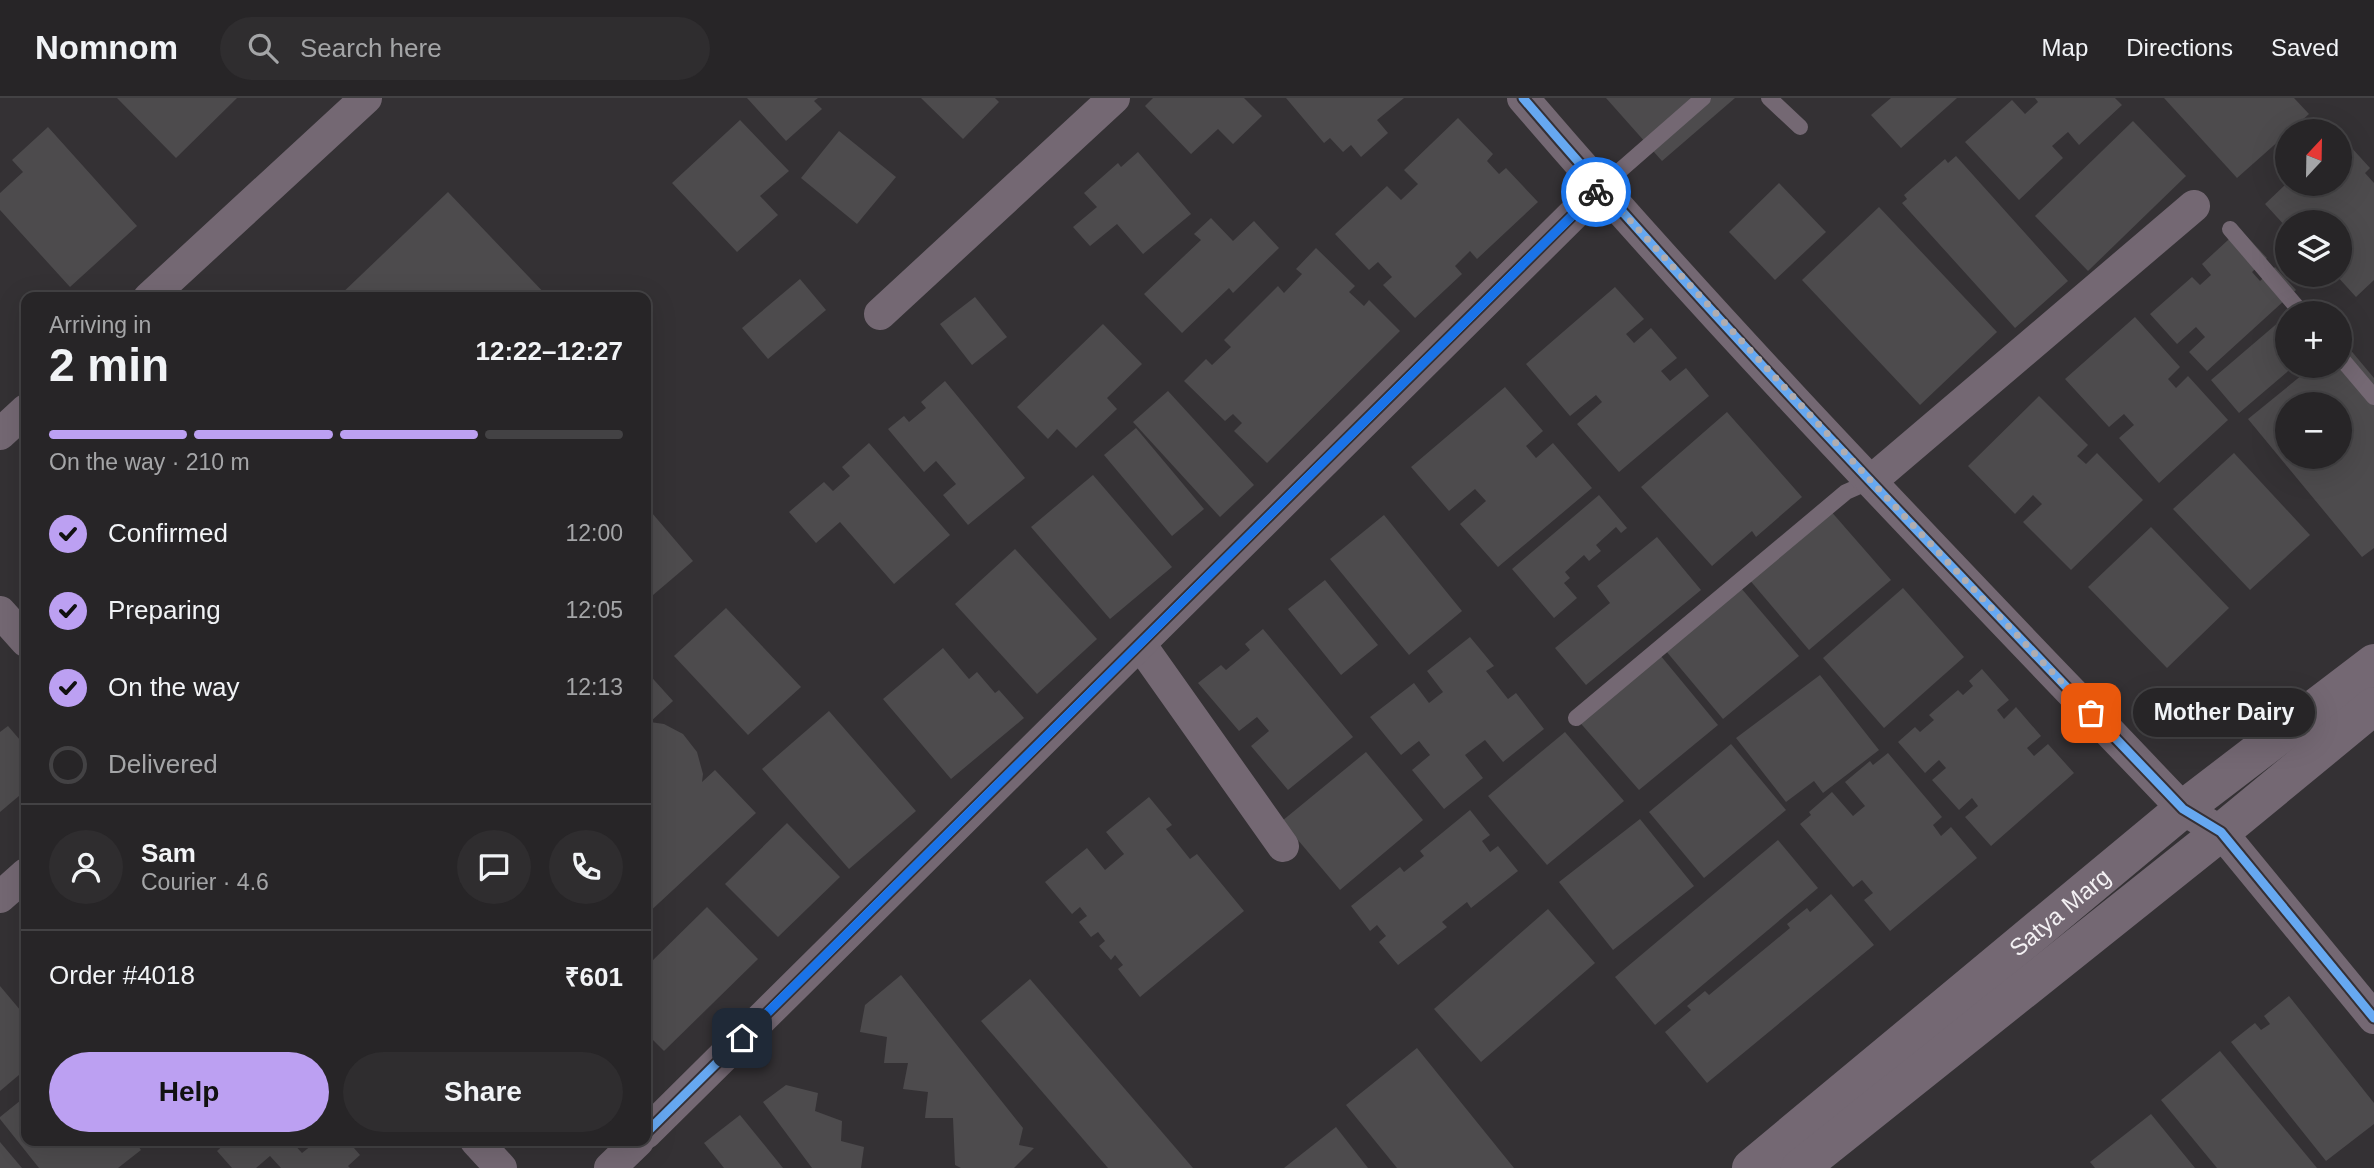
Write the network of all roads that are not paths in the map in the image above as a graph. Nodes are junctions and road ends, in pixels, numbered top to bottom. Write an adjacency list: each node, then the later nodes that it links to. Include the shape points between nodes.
1 (366, 98): 10 (street)
2 (1115, 98): 12 (street)
3 (1523, 98): 7 (street)
4 (1703, 98): 7 (lane)
5 (1769, 98): 6 (lane)
6 (1800, 127)
7 (1600, 188): 17 (street); 20 (street)
8 (2194, 206): 17 (street)
9 (2230, 229): 11 (lane)
10 (156, 292)
11 (2292, 301)
12 (880, 314)
13 (2352, 371): 14 (lane)
14 (2374, 397)
15 (21, 415): 16 (street)
16 (0, 434)
17 (1871, 481): 23 (lane, via 1846,492); 24 (street)
18 (0, 612): 19 (street)
19 (21, 635)
20 (1140, 644): 26 (street); 30 (street)
21 (2374, 663): 24 (street, Satya Marg)
22 (2374, 706): 25 (street, Satya Marg)
23 (1576, 718)
24 (2183, 809): 25 (street); 35 (street, Satya Marg)
25 (2221, 832): 29 (street); 36 (street, Satya Marg)
26 (1283, 846)
27 (21, 878): 28 (street)
28 (0, 897)
29 (2374, 1018)
30 (651, 1128)
31 (480, 1146): 33 (street)
32 (633, 1146): 34 (street)
33 (500, 1168)
34 (610, 1168)
35 (1751, 1168)
36 (1800, 1168)

